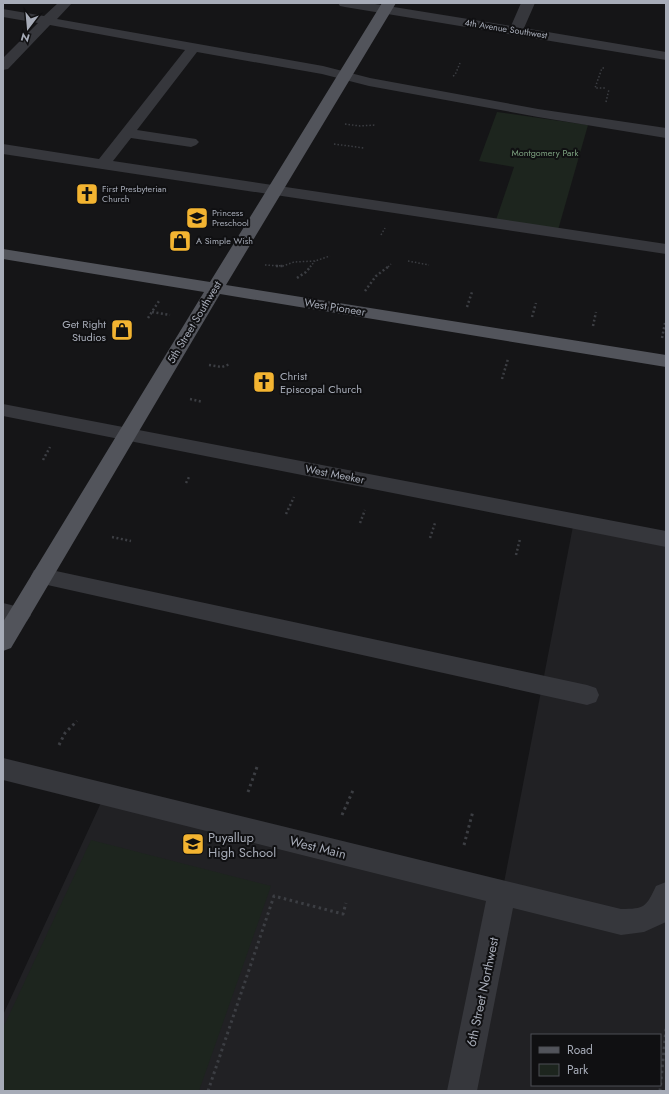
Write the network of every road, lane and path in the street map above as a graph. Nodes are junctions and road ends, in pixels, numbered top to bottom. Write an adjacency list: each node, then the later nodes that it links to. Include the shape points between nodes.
1 (65, 3): 6 (street)
2 (345, 3): 4 (street, 4th Avenue Southwest)
3 (528, 3): 7 (street)
4 (387, 6): 7 (street, 4th Avenue Southwest); 13 (main road, 5th Street Southwest)
5 (3, 13): 6 (street)
6 (48, 21): 8 (street); 11 (street)
7 (516, 31): 9 (street, 4th Avenue Southwest)
8 (194, 47): 13 (street); 20 (street)
9 (666, 56)
10 (460, 64): 14 (path)
11 (3, 66)
12 (607, 69): 15 (path, via 602,68 595,88)
13 (343, 75): 21 (street, via 538,113); 27 (main road, 5th Street Southwest)
14 (453, 76)
15 (605, 88)
16 (609, 89): 17 (path)
17 (605, 105)
18 (345, 124): 19 (path)
19 (374, 126)
20 (127, 133): 22 (street); 26 (street)
21 (666, 133)
22 (192, 142)
23 (334, 144): 24 (path)
24 (364, 148)
25 (3, 149): 26 (street)
26 (103, 164): 27 (street)
27 (273, 191): 28 (street); 37 (main road, 5th Street Southwest)
28 (666, 249)
29 (3, 254): 37 (main road, West Pioneer)
30 (330, 256): 31 (path)
31 (315, 261): 34 (path, via 294,262 284,266); 36 (path)
32 (408, 261): 35 (path)
33 (391, 264): 39 (path, via 376,276)
34 (265, 265)
35 (429, 265)
36 (295, 280)
37 (214, 288): 52 (main road, West Pioneer); 59 (main road, 5th Street Southwest)
38 (472, 292): 43 (path)
39 (363, 296)
40 (159, 300): 42 (path)
41 (536, 303): 47 (path)
42 (152, 312): 45 (path); 46 (path)
43 (464, 312)
44 (596, 312): 49 (path)
45 (172, 315)
46 (148, 318)
47 (530, 323)
48 (665, 323): 50 (path)
49 (592, 333)
50 (661, 344)
51 (508, 359): 55 (path)
52 (666, 361)
53 (230, 364): 54 (path, via 222,367)
54 (209, 365)
55 (502, 379)
56 (190, 399): 57 (path)
57 (203, 402)
58 (3, 410): 59 (street, West Meeker)
59 (128, 433): 72 (street, West Meeker); 75 (main road, 5th Street Southwest)
60 (50, 448): 61 (path)
61 (43, 460)
62 (189, 477): 63 (path)
63 (186, 483)
64 (294, 497): 66 (path)
65 (364, 510): 67 (path)
66 (286, 514)
67 (360, 523)
68 (435, 523): 70 (path)
69 (112, 537): 73 (path)
70 (430, 538)
71 (520, 539): 74 (path)
72 (666, 539)
73 (131, 541)
74 (516, 555)
75 (42, 576): 76 (main road, 5th Street Southwest); 78 (street)
76 (11, 614): 77 (main road, 5th Street Southwest)
77 (3, 642)
78 (587, 695)
79 (77, 721): 80 (path, via 65,733)
80 (59, 745)
81 (257, 767): 84 (path)
82 (3, 769): 88 (street, West Main)
83 (354, 788): 86 (path)
84 (248, 792)
85 (473, 811): 87 (path)
86 (342, 815)
87 (464, 846)
88 (502, 893): 89 (street, West Main, via 621,922 633,922 654,915 662,908); 94 (street, 6th Street Northwest)
89 (666, 895)
90 (346, 902): 93 (path, via 343,914 274,896)
91 (666, 1029): 92 (path)
92 (661, 1081)
93 (208, 1091)
94 (462, 1091)

